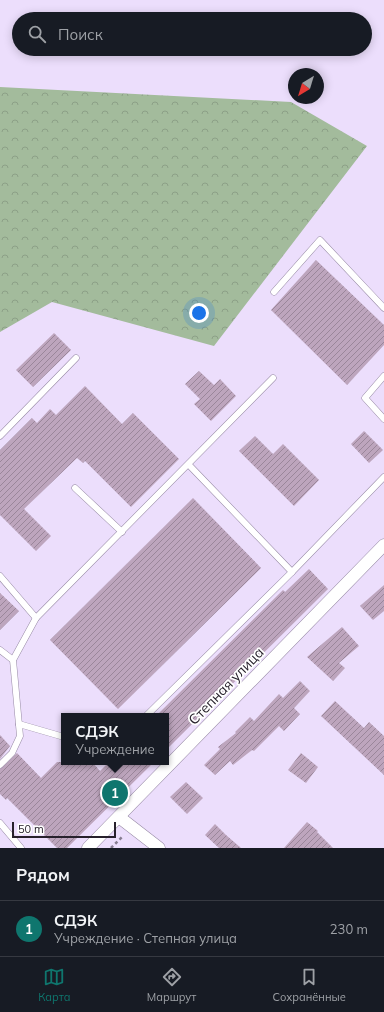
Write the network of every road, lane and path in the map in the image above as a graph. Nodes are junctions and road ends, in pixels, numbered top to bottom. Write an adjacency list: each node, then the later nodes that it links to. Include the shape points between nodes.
1 (274, 292): 2 (lane, via 320,240)
2 (384, 308)
3 (76, 358): 7 (lane)
4 (384, 376): 6 (lane, via 365,398)
5 (273, 378): 8 (lane)
6 (384, 419)
7 (0, 436)
8 (189, 465): 11 (lane); 13 (lane)
9 (384, 477): 13 (lane)
10 (75, 488): 11 (lane)
11 (122, 532): 15 (lane)
12 (384, 545): 22 (street, Степная улица)
13 (292, 572): 18 (lane)
14 (0, 576): 15 (lane)
15 (36, 618): 17 (lane)
16 (0, 650): 17 (lane)
17 (13, 660): 19 (lane)
18 (149, 713)
19 (19, 724): 20 (lane); 21 (lane, via 20,736 12,752)
20 (61, 736)
21 (0, 765)
22 (119, 817): 25 (street, Степная улица); 26 (street)
23 (0, 823): 24 (lane)
24 (21, 848)
25 (88, 848)
26 (159, 848)

